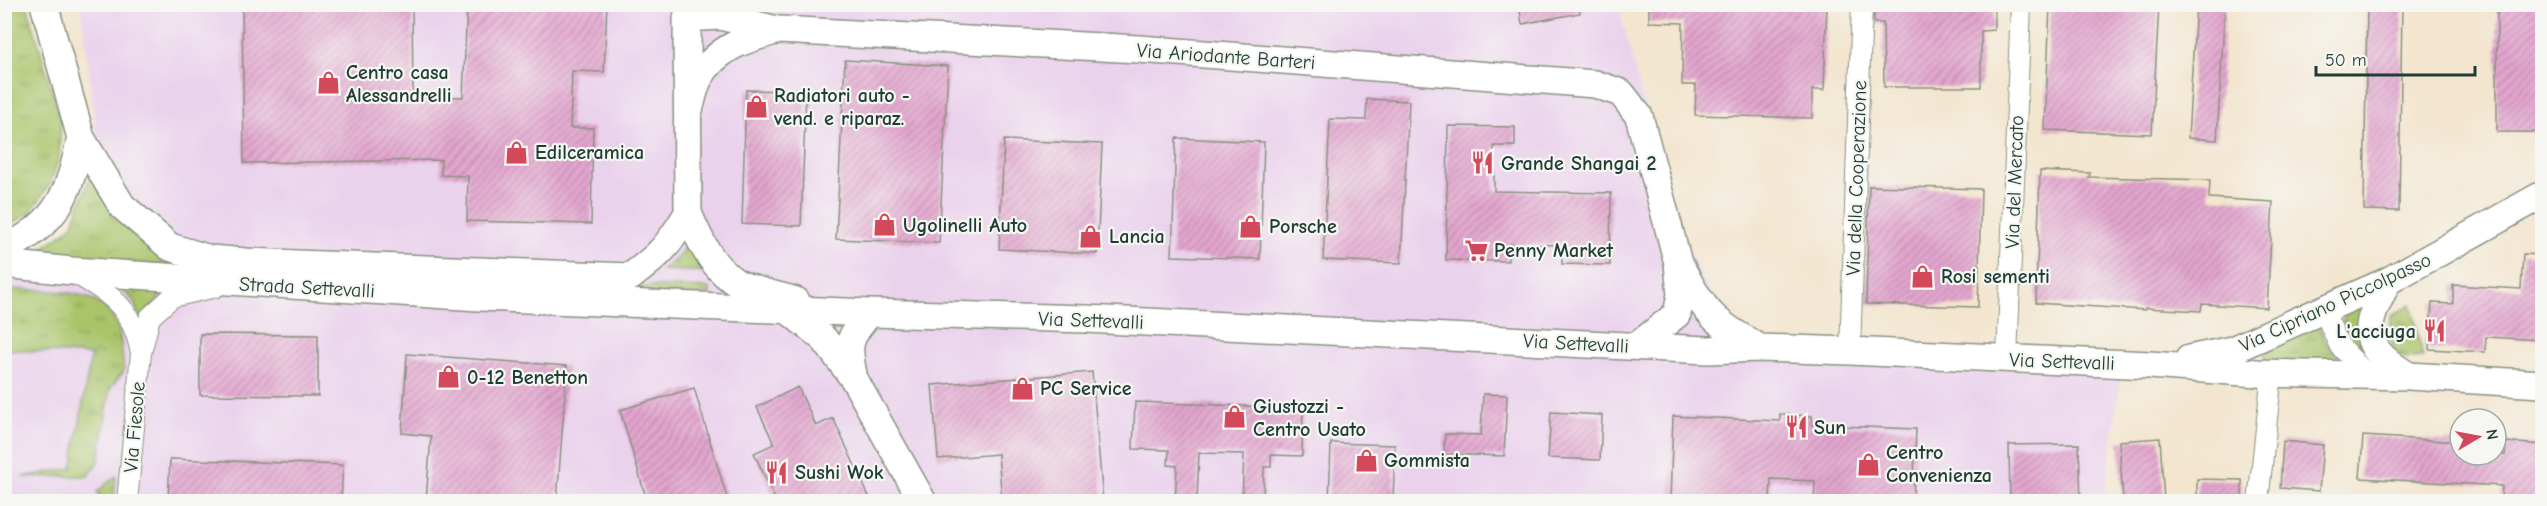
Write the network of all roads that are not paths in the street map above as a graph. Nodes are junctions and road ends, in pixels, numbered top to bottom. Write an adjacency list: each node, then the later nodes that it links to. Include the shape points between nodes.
1 (44, 4): 8 (main road)
2 (1862, 4): 25 (street, Via della Cooperazione)
3 (2021, 4): 27 (street, Via del Mercato)
4 (687, 11): 5 (main road, via 720,16); 7 (main road)
5 (736, 13): 6 (main road)
6 (779, 30): 7 (main road, Via Ariodante Barteri, via 737,42 719,55 699,79); 12 (main road, Via Ariodante Barteri, via 1139,49 1594,84 1621,93 1639,116)
7 (689, 110): 10 (main road)
8 (81, 138): 10 (main road, Strada Settevalli, via 122,206 170,247 210,260 630,277 670,243); 11 (main road, via 62,202 37,230)
9 (2542, 195): 15 (main road, Via Cipriano Piccolpasso)
10 (688, 213): 20 (main road, via 699,241 734,282)
11 (4, 249)
12 (1678, 263): 23 (main road, via 1681,295 1677,314); 24 (main road, via 1709,315)
13 (4, 264): 14 (main road, Strada Settevalli)
14 (72, 271): 16 (main road, Strada Settevalli); 26 (street, Via Fiesole, via 104,290 129,315)
15 (2388, 281): 18 (main road, Via Cipriano Piccolpasso); 31 (main road, via 2369,323 2371,344 2387,362)
16 (240, 283): 17 (main road, Strada Settevalli); 26 (street, Via Fiesole, via 172,297 150,317)
17 (610, 302): 19 (main road, Via Settevalli)
18 (2323, 309): 22 (main road, Via Cipriano Piccolpasso); 30 (street, via 2339,345)
19 (788, 310): 20 (main road, Via Settevalli); 32 (main road, via 824,339)
20 (829, 311): 21 (main road, Via Settevalli)
21 (870, 313): 23 (main road, Via Settevalli, via 1086,319); 32 (main road, via 855,328 848,350)
22 (2259, 338): 28 (main road, Via Cipriano Piccolpasso, via 2200,358); 29 (street, via 2252,361)
23 (1637, 346): 24 (main road, Via Settevalli)
24 (1760, 348): 25 (main road, Via Settevalli)
25 (1850, 351): 27 (main road, Via Settevalli)
26 (141, 353): 34 (street, Via Fiesole)
27 (2007, 359): 28 (main road, Via Settevalli)
28 (2150, 365): 29 (main road, Via Settevalli)
29 (2264, 373): 30 (main road, Via Settevalli); 36 (street)
30 (2367, 375): 31 (main road, Via Settevalli)
31 (2409, 376): 33 (main road, Via Settevalli)
32 (854, 379): 35 (main road)
33 (2542, 384)
34 (127, 501)
35 (923, 501)
36 (2258, 501)

